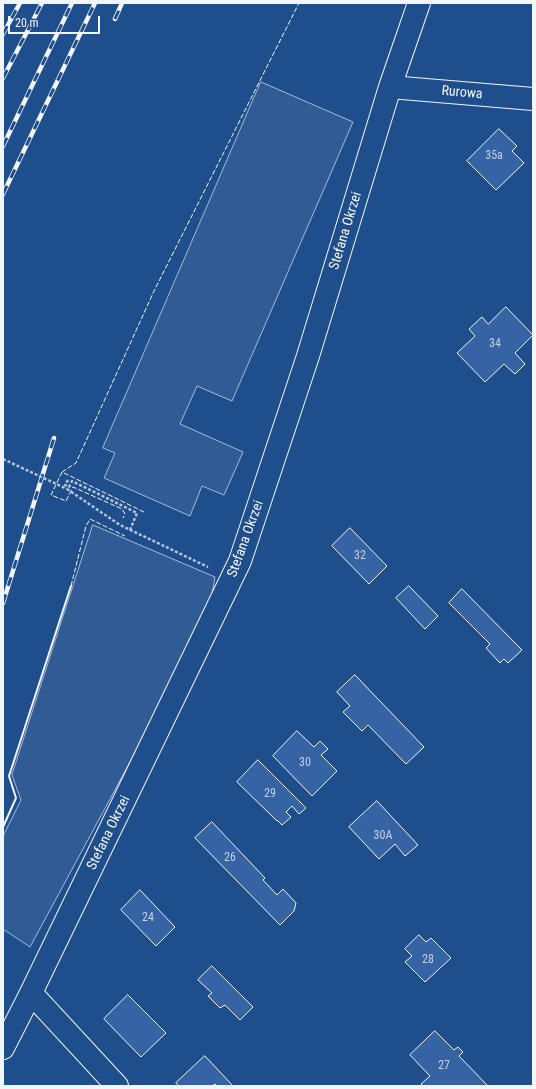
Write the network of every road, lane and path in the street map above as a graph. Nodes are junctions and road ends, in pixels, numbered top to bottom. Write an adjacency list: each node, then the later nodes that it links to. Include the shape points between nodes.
1 (418, 3): 2 (street, Stefana Okrzei)
2 (390, 87): 3 (street, Rurowa); 8 (street, Stefana Okrzei, via 308,356 240,561)
3 (533, 99)
4 (3, 459): 6 (path, bridge)
5 (68, 480): 6 (path)
6 (65, 487): 7 (path); 7 (path, via 69,487 72,481 138,513)
7 (130, 530): 8 (path)
8 (232, 578): 9 (street, Stefana Okrzei)
9 (31, 993): 10 (street, Stefana Okrzei); 11 (street)
10 (3, 1048)
11 (117, 1086)

